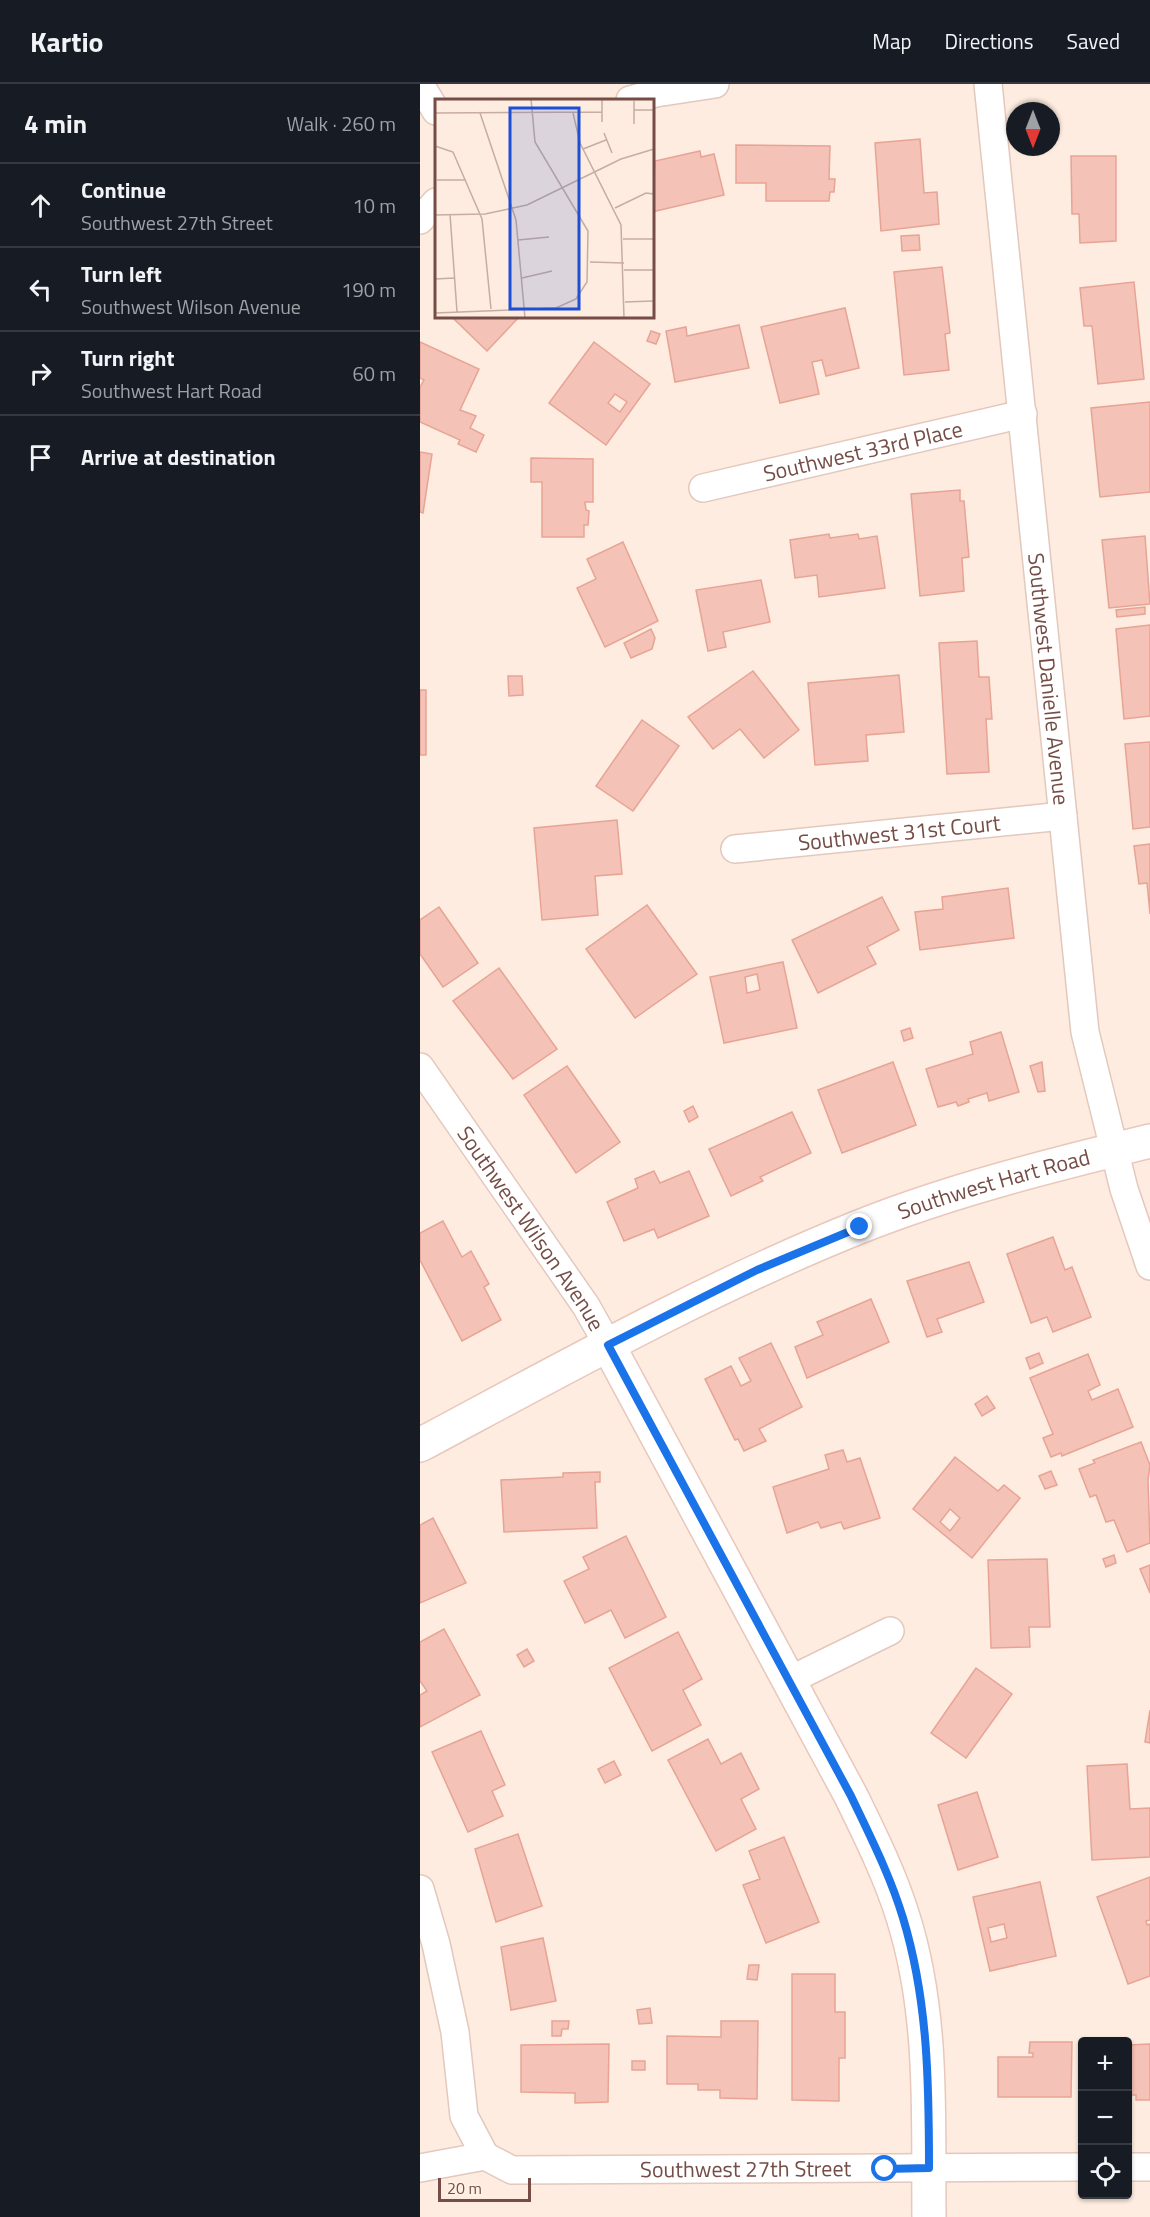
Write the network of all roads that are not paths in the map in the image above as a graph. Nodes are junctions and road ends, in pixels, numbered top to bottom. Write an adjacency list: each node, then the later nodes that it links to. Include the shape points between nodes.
1 (715, 84): 3 (street)
2 (988, 84): 6 (street, Southwest Danielle Avenue)
3 (634, 99)
4 (435, 203): 5 (street)
5 (420, 220)
6 (1023, 414): 7 (street, Southwest 33rd Place); 8 (street, Southwest Danielle Avenue)
7 (703, 488)
8 (1063, 816): 9 (street, Southwest 31st Court); 12 (street, Southwest Danielle Avenue, via 1085,1032)
9 (735, 849)
10 (420, 1067): 14 (street, Southwest Wilson Avenue, via 586,1306)
11 (1150, 1141): 12 (street, Southwest Hart Road)
12 (1114, 1150): 13 (street, Southwest Danielle Avenue); 14 (street, Southwest Hart Road, via 970,1189 860,1227 757,1270)
13 (1150, 1266)
14 (608, 1345): 15 (street, Southwest Hart Road); 17 (street, Southwest Wilson Avenue)
15 (420, 1445)
16 (890, 1631): 17 (street)
17 (790, 1680): 24 (street, Southwest Wilson Avenue, via 880,1857 903,1918 925,2026)
18 (420, 1888): 19 (street, via 455,2032 464,2116)
19 (485, 2156): 23 (street); 24 (street, Southwest 27th Street, via 512,2170)
20 (1078, 2167): 24 (street, Southwest 27th Street)
21 (1132, 2167): 22 (street)
22 (1150, 2167)
23 (420, 2168)
24 (929, 2168): 25 (street, Southwest Wilson Avenue)
25 (929, 2217)

